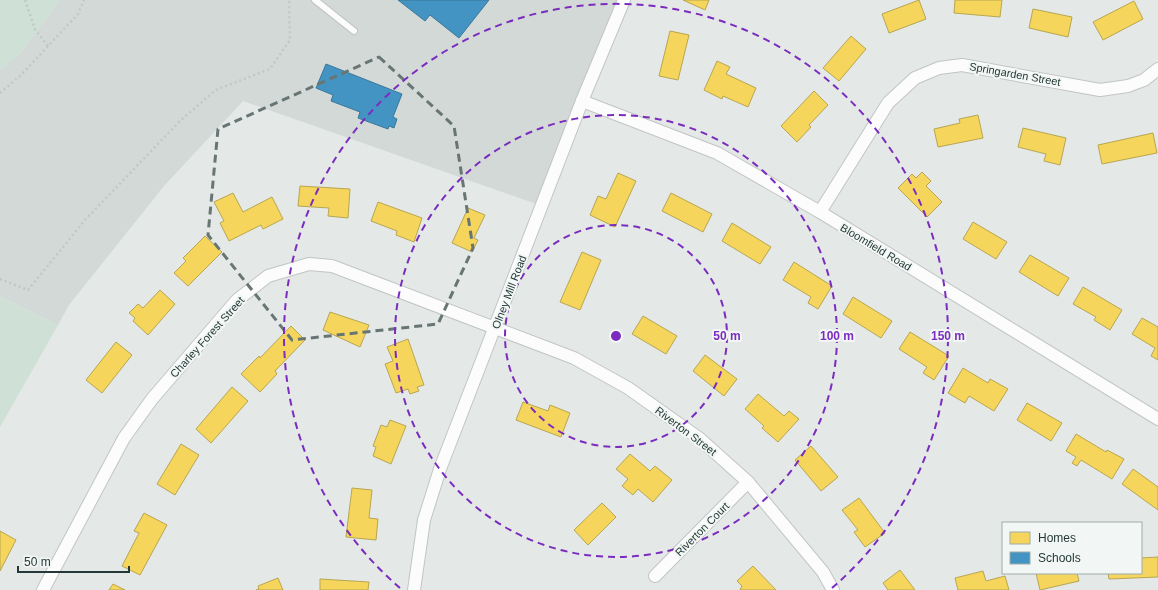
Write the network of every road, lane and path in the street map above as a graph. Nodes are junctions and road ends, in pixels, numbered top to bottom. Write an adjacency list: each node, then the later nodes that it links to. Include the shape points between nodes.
1 (25, 0): 7 (path, via 35,29)
2 (84, 0): 7 (path, via 78,14)
3 (287, 0): 12 (path, via 290,40 270,69 216,90 181,120 85,220 28,290)
4 (316, 0): 6 (lane)
5 (624, 0): 10 (street, Olney Mill Road)
6 (354, 31)
7 (48, 46): 9 (path)
8 (1158, 69): 11 (street, Springarden Street, via 1144,80 1128,86 1100,90 962,65 939,68 915,78 888,102)
9 (0, 93)
10 (582, 101): 11 (street, Bloomfield Road, via 717,153); 13 (street, Olney Mill Road)
11 (820, 212): 14 (street, Bloomfield Road)
12 (0, 279)
13 (496, 327): 15 (street, Riverton Street, via 574,358 628,388 700,439); 17 (street, Charley Forest Street, via 332,266 309,264 268,276 237,300 152,399 124,438); 18 (street, Olney Mill Road, via 440,469 424,520)
14 (1158, 419)
15 (748, 482): 16 (street, Riverton Court); 19 (street, Riverton Street, via 823,572)
16 (655, 576)
17 (43, 590)
18 (414, 590)
19 (833, 590)

